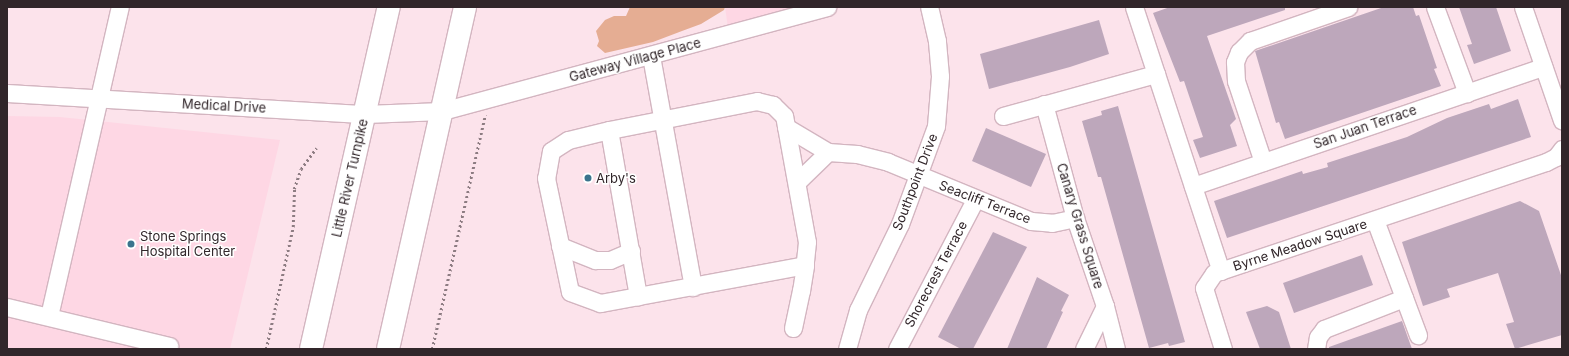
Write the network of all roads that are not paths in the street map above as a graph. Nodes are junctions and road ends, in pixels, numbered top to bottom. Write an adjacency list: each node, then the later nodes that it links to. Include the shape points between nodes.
1 (120, 7): 15 (street)
2 (389, 7): 18 (highway, Little River Turnpike)
3 (465, 7): 17 (highway)
4 (827, 7): 10 (street, Gateway Village Place)
5 (929, 7): 27 (street, Southpoint Drive, via 937,41 940,97 936,126)
6 (1134, 7): 12 (street, Byrne Meadow Square)
7 (1348, 7): 26 (street, via 1250,41 1239,52 1235,62 1236,81)
8 (1435, 7): 14 (street)
9 (1524, 7): 11 (street)
10 (651, 56): 17 (street, Gateway Village Place); 21 (street)
11 (1543, 67): 14 (street, San Juan Terrace); 20 (street)
12 (1156, 74): 16 (street); 29 (street, Byrne Meadow Square)
13 (7, 93): 15 (street, Medical Drive)
14 (1467, 93): 26 (street, San Juan Terrace)
15 (99, 99): 18 (street, Medical Drive); 42 (street)
16 (1044, 104): 19 (street); 31 (street, Canary Grass Square)
17 (442, 111): 18 (street, Medical Drive); 48 (highway)
18 (365, 114): 47 (highway, Little River Turnpike)
19 (1003, 116)
20 (1562, 120)
21 (662, 121): 22 (street, via 758,101 773,105 784,116); 23 (street); 37 (street)
22 (786, 127): 24 (street); 28 (street)
23 (610, 130): 33 (street, via 568,140 551,151 546,178); 34 (street)
24 (828, 152): 27 (street, Seacliff Terrace, via 857,154 888,162); 28 (street)
25 (1558, 159): 32 (street, Byrne Meadow Square)
26 (1263, 162): 29 (street, San Juan Terrace)
27 (920, 176): 30 (street, Seacliff Terrace); 49 (street, Southpoint Drive, via 858,310)
28 (797, 182): 35 (street, via 807,242)
29 (1193, 186): 36 (street, Byrne Meadow Square)
30 (975, 200): 31 (street, Seacliff Terrace, via 1031,221 1052,223); 50 (street, Shorecrest Terrace)
31 (1075, 218): 40 (street, Canary Grass Square)
32 (1375, 220): 36 (street, Byrne Meadow Square); 39 (street)
33 (560, 246): 34 (street, via 596,260 610,260); 38 (street, via 570,292 600,303)
34 (631, 251): 38 (street)
35 (805, 265): 37 (street); 43 (street)
36 (1221, 271): 53 (street, via 1214,273 1204,288)
37 (693, 287): 38 (street)
38 (638, 297)
39 (1404, 298): 44 (street); 54 (street, via 1324,330 1318,337)
40 (1105, 306): 51 (street); 52 (street, Canary Grass Square)
41 (7, 307): 42 (street)
42 (49, 316): 45 (street)
43 (793, 328)
44 (1418, 335)
45 (126, 343): 46 (street)
46 (169, 346)
47 (311, 349)
48 (388, 349)
49 (848, 349)
50 (898, 349)
51 (1084, 349)
52 (1116, 349)
53 (1223, 349)
54 (1316, 349)

